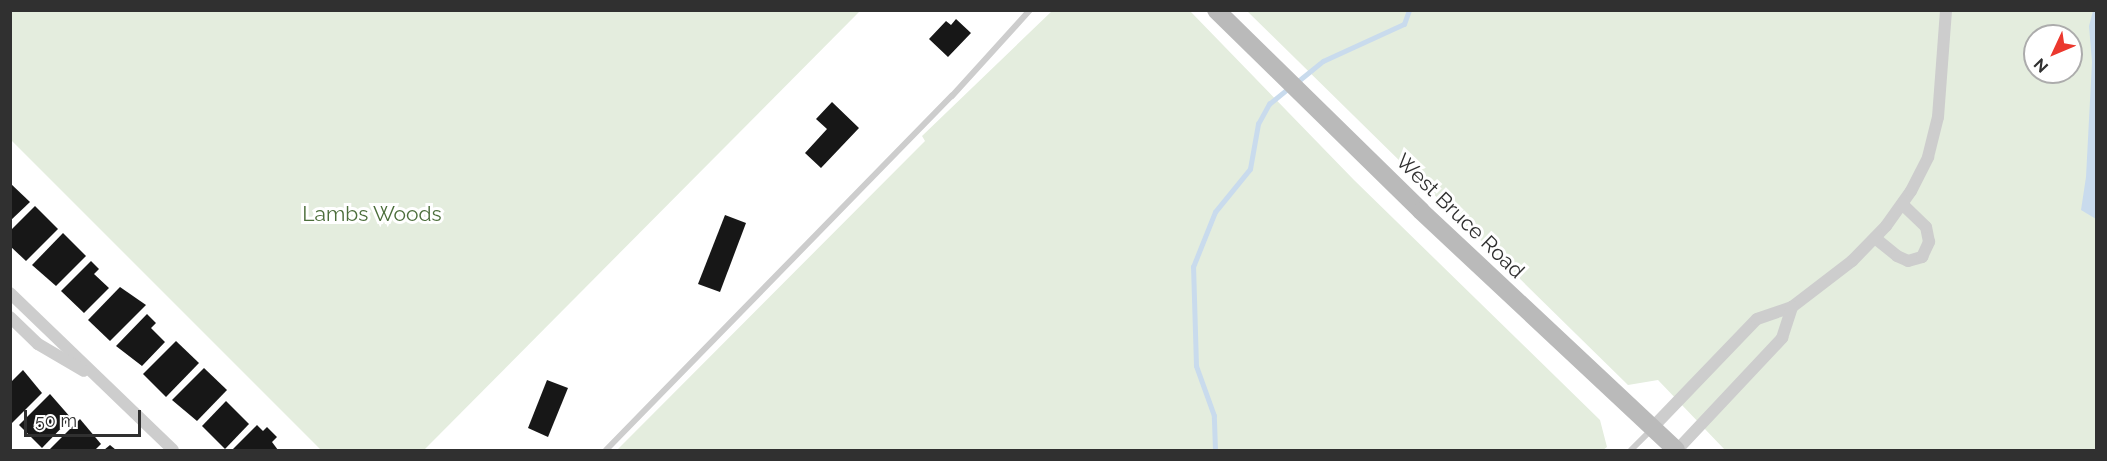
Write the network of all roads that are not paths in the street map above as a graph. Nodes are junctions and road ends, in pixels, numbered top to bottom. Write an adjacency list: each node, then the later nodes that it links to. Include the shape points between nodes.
1 (1030, 10): 12 (lane, via 952,96)
2 (1216, 10): 10 (street, West Bruce Road)
3 (1947, 10): 4 (street, via 1938,117 1928,157)
4 (1902, 204): 5 (street); 5 (street, via 1926,227 1929,242 1922,257 1908,261)
5 (1875, 238): 7 (street)
6 (10, 293): 9 (street)
7 (1792, 307): 10 (street, via 1757,319); 14 (street, via 1782,338)
8 (10, 317): 9 (street, via 38,344)
9 (101, 381): 11 (street)
10 (1652, 428): 13 (lane); 14 (street, West Bruce Road)
11 (173, 450)
12 (606, 450)
13 (1630, 450)
14 (1677, 450)

